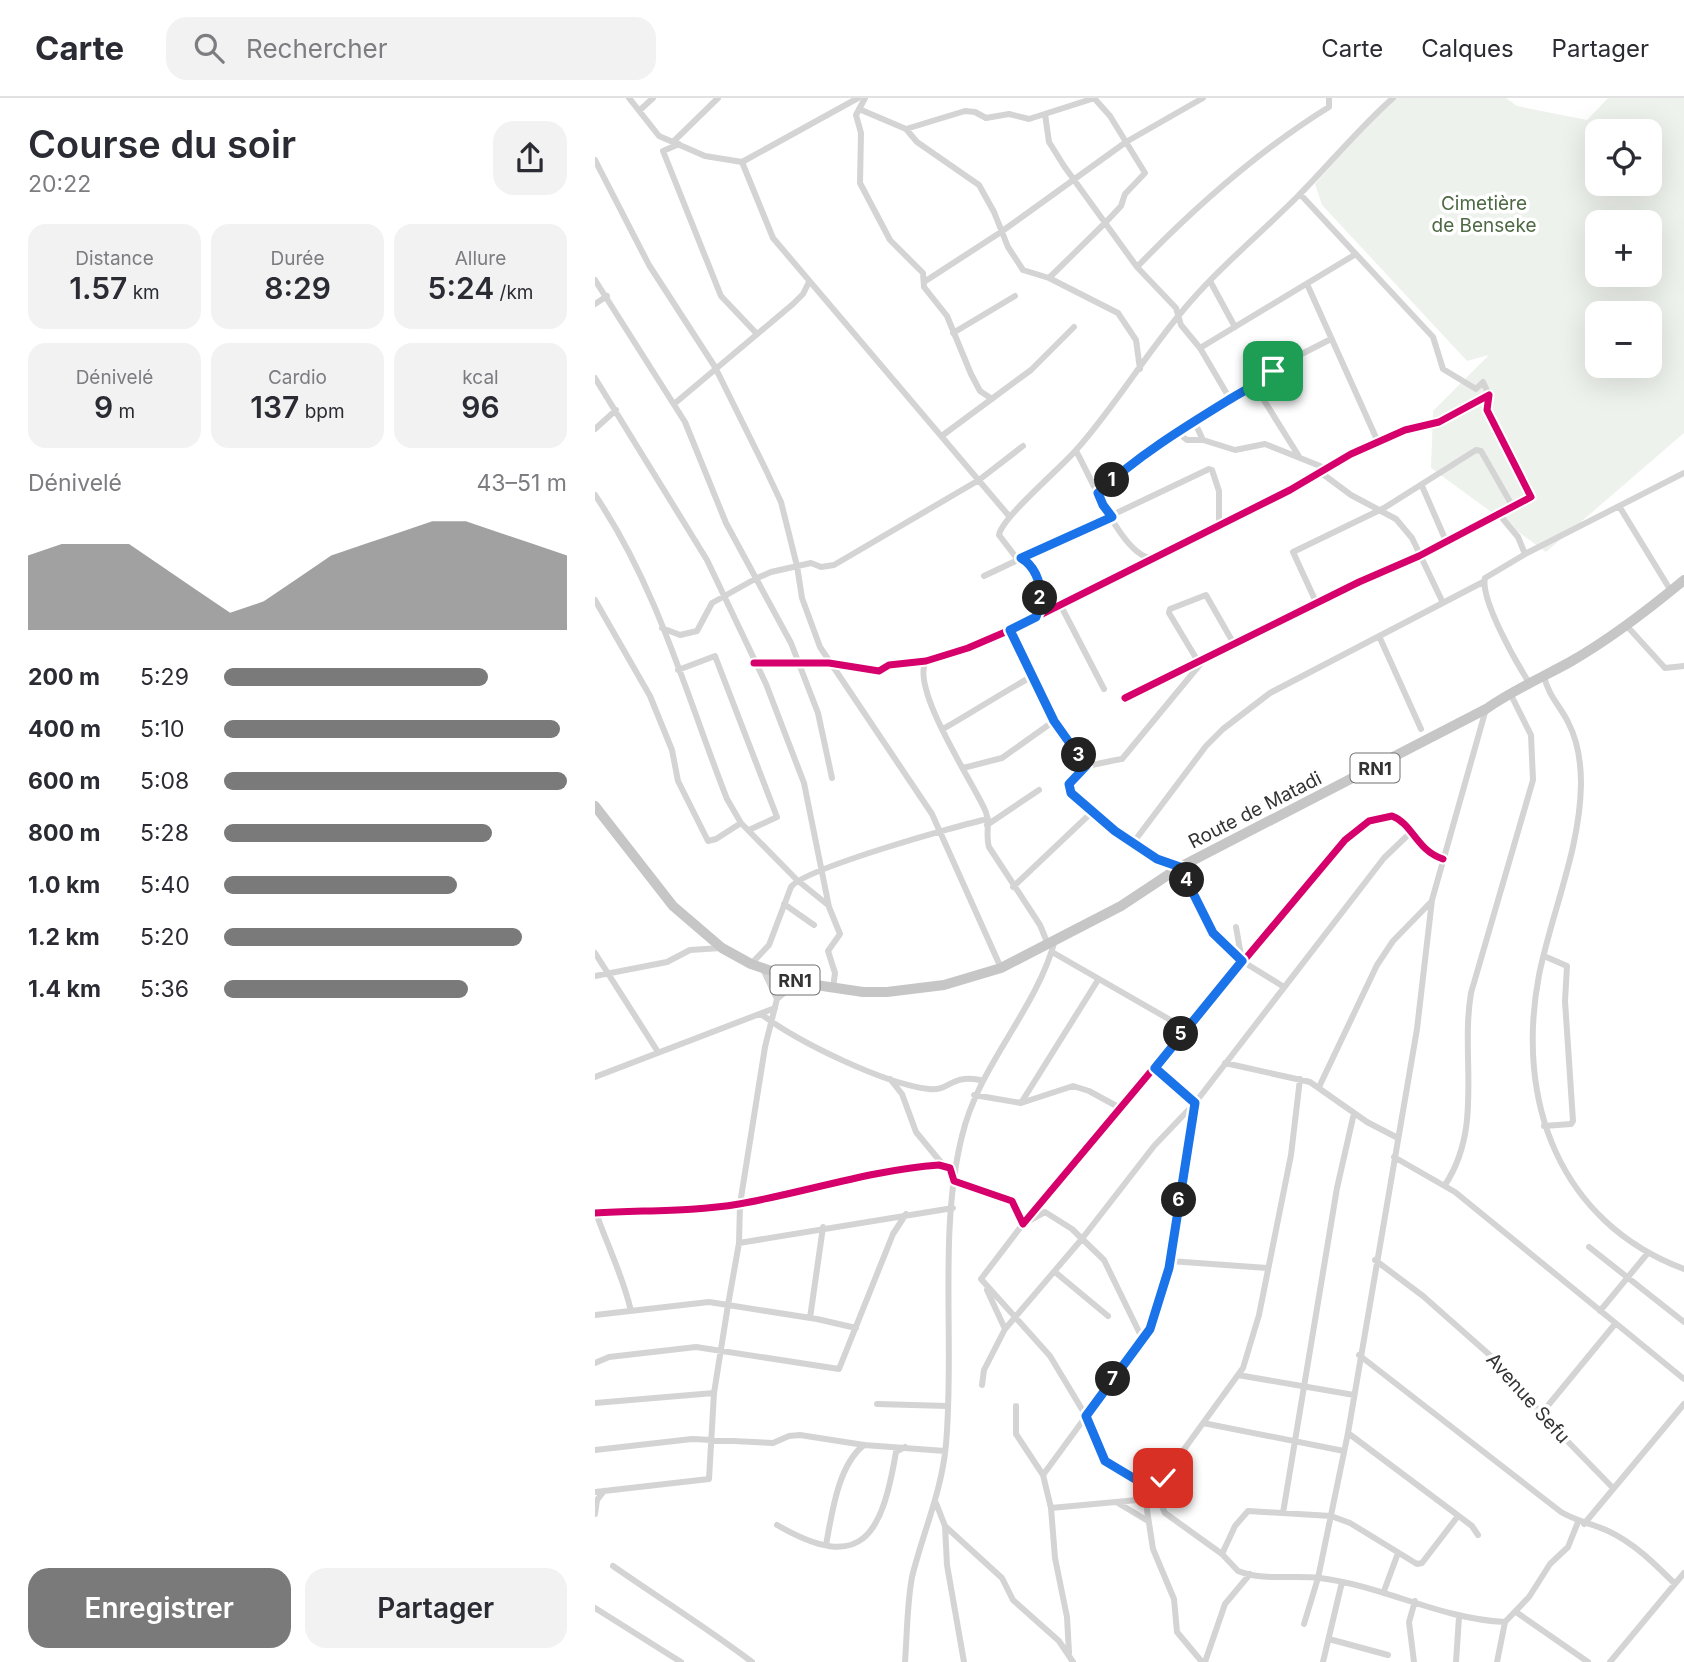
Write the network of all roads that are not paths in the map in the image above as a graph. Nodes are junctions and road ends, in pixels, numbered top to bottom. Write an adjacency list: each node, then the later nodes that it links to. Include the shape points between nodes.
1 (629, 98): 11 (street)
2 (653, 98): 11 (street)
3 (718, 98): 15 (street)
4 (858, 98): 17 (street)
5 (865, 98): 10 (street)
6 (1094, 98): 12 (street); 14 (street)
7 (1203, 98): 14 (street)
8 (1329, 98): 23 (street, via 1329,107 1281,138 1183,218)
9 (1393, 98): 19 (street)
10 (859, 109): 13 (street); 28 (street, via 860,183 890,240 923,273)
11 (640, 110): 15 (street, via 659,136)
12 (1045, 114): 13 (street, via 1025,119 1009,114 986,118 965,111); 18 (street, via 1049,142)
13 (905, 129): 21 (street, via 978,185)
14 (1126, 142): 18 (street); 20 (street, via 1145,173)
15 (676, 143): 17 (street, via 705,156); 37 (street, via 663,151 695,235 724,301)
16 (595, 160): 40 (street, via 649,265)
17 (742, 162): 27 (street, via 773,238)
18 (1073, 180): 20 (street); 21 (street)
19 (1300, 194): 22 (street); 26 (street)
20 (1107, 221): 23 (street); 24 (street)
21 (1001, 232): 24 (street, via 1023,270); 28 (street)
22 (1356, 254): 29 (street); 44 (street, via 1436,339 1443,369 1476,389 1483,382)
23 (1137, 267): 33 (street)
24 (1049, 278): 41 (street, via 1118,313 1136,340)
25 (595, 280): 30 (street)
26 (1210, 281): 33 (street); 35 (street)
27 (809, 282): 37 (street, via 803,294); 52 (street)
28 (924, 282): 36 (street)
29 (1307, 284): 35 (street); 38 (street)
30 (607, 296): 32 (street); 47 (street)
31 (1015, 296): 36 (street)
32 (595, 304)
33 (1180, 314): 39 (street, via 1181,325); 41 (street)
34 (1074, 327): 46 (street, via 1031,370)
35 (1235, 327): 39 (street)
36 (953, 333): 46 (street, via 980,391)
37 (757, 334): 40 (street)
38 (1331, 339): 43 (street, via 1284,363); 54 (street)
39 (1200, 348): 45 (street)
40 (715, 367): 47 (street); 76 (street, via 781,502)
41 (1140, 371): 56 (street)
42 (595, 378): 48 (street)
43 (1255, 386): 45 (street); 57 (street)
44 (1489, 395): 54 (street, via 1439,422); 65 (street, via 1487,410 1531,497)
45 (1230, 399): 49 (street)
46 (992, 400): 52 (street)
47 (674, 404): 78 (street)
48 (616, 410): 50 (street); 82 (street)
49 (1195, 423): 51 (street); 53 (street)
50 (595, 429)
51 (1178, 433): 53 (street, via 1187,440); 62 (street)
52 (943, 435): 60 (street)
53 (1203, 440): 57 (street, via 1235,450 1265,444)
54 (1378, 442): 58 (street)
55 (1023, 446): 60 (street)
56 (1076, 451): 62 (street); 68 (street)
57 (1300, 458): 58 (street)
58 (1323, 470): 66 (street, via 1351,495); 70 (street)
59 (1684, 473): 64 (street)
60 (979, 480): 68 (street); 76 (street, via 834,565)
61 (1422, 486): 65 (street, via 1481,451); 66 (street); 71 (street)
62 (1098, 493): 69 (street)
63 (595, 495): 89 (street, via 637,567)
64 (1619, 506): 72 (street); 81 (street)
65 (1513, 507): 67 (street)
66 (1380, 510): 73 (street, via 1401,525); 84 (street, via 1292,553)
67 (1498, 513): 71 (street); 72 (street, via 1518,537)
68 (1009, 516): 75 (street, via 999,535)
69 (1112, 517): 70 (street, via 1211,469 1219,491); 74 (street, via 1135,552); 75 (street)
70 (1219, 524): 74 (street)
71 (1446, 541): 73 (street)
72 (1525, 554): 80 (street)
73 (1419, 556): 84 (street); 85 (street)
74 (1149, 558): 86 (street)
75 (1019, 559): 77 (street); 87 (street, via 1033,568 1040,581 1042,603)
76 (797, 566): 78 (street); 97 (street, via 802,597)
77 (984, 576)
78 (755, 579): 82 (street); 94 (street)
79 (1684, 580): 81 (highway, Route de Matadi / RN1)
80 (1483, 582): 85 (street); 102 (street, via 1496,622)
81 (1671, 592): 88 (highway, Route de Matadi / RN1)
82 (725, 594): 89 (street, via 712,603 697,631 680,635); 96 (street)
83 (595, 600): 117 (street, via 650,696 672,750 678,781 708,841)
84 (1316, 603): 92 (street)
85 (1443, 603): 91 (street)
86 (1061, 606): 87 (street); 103 (street)
87 (1036, 617): 90 (street)
88 (1626, 625): 98 (street, via 1665,668); 100 (highway, Route de Matadi / RN1)
89 (661, 628): 99 (street)
90 (1010, 630): 93 (street); 101 (street)
91 (1379, 636): 109 (street); 121 (street, via 1270,693 1223,729)
92 (1234, 644): 95 (street); 95 (street, via 1206,595 1170,609)
93 (926, 661): 97 (street, via 889,665 879,671); 108 (street, via 923,679)
94 (800, 662): 96 (street); 97 (street); 112 (street, via 818,713)
95 (1201, 662): 105 (street); 110 (street, via 1122,759)
96 (754, 663): 124 (street, via 804,783)
97 (829, 663): 118 (street)
98 (1684, 666)
99 (678, 670): 117 (street, via 727,799); 119 (street, via 715,656 777,817)
100 (1544, 676): 102 (highway, Route de Matadi / RN1); 135 (street, via 1547,691 1575,736 1581,780 1569,869)
101 (1031, 677): 107 (street); 108 (street)
102 (1528, 681): 104 (highway, Route de Matadi / RN1)
103 (1104, 689)
104 (1510, 692): 106 (highway, Route de Matadi / RN1); 169 (street, via 1531,735 1533,780 1471,993 1468,1123)
105 (1125, 698)
106 (1486, 709): 122 (street); 123 (highway, Route de Matadi / RN1)
107 (1054, 721): 110 (street); 111 (street, via 1002,758)
108 (943, 729): 111 (street)
109 (1421, 729)
110 (1086, 766): 115 (street, via 1069,787)
111 (963, 768): 116 (street)
112 (832, 778)
113 (1039, 790): 116 (street)
114 (595, 806): 133 (highway, RN1, via 673,906)
115 (1091, 813): 121 (street); 126 (street)
116 (988, 822): 118 (street); 126 (street, via 989,847)
117 (741, 823): 119 (street)
118 (940, 829): 124 (street); 138 (street)
119 (749, 830): 125 (street)
120 (1410, 833): 122 (street, via 1421,847); 136 (street, via 1392,816 1361,825 1323,863); 144 (street, via 1393,847)
121 (1133, 843): 123 (street)
122 (1443, 859): 127 (street)
123 (1180, 867): 132 (highway, Route de Matadi / RN1); 136 (street, via 1213,933)
124 (822, 868): 125 (street); 129 (street)
125 (797, 880): 128 (street); 129 (street)
126 (1013, 887): 132 (street)
127 (1432, 901): 158 (street, via 1381,958); 165 (street, via 1417,1029)
128 (784, 904): 130 (street); 137 (street, via 769,945)
129 (829, 906): 145 (street, via 840,936 828,951 835,973)
130 (814, 925)
131 (1236, 927): 136 (street)
132 (1052, 944): 138 (highway, RN1); 142 (street); 157 (street, via 1031,998)
133 (722, 948): 137 (highway, RN1); 140 (street, via 690,950 667,962)
134 (595, 953): 140 (street)
135 (1544, 956): 164 (street, via 1534,1025 1535,1087); 164 (street, via 1567,966 1573,1123)
136 (1242, 961): 144 (street); 150 (street)
137 (751, 964): 139 (highway, RN1)
138 (1001, 968): 145 (highway, RN1, via 919,989 875,992)
139 (762, 969): 143 (highway, RN1); 146 (street)
140 (607, 973): 141 (street); 151 (street)
141 (595, 976)
142 (1098, 980): 150 (street); 160 (street)
143 (809, 984): 145 (highway, RN1); 146 (street)
144 (1285, 987): 152 (street)
145 (833, 988)
146 (777, 999): 147 (street)
147 (775, 1008): 148 (street); 149 (street)
148 (761, 1014): 149 (street); 151 (street)
149 (771, 1022): 155 (street); 170 (street)
150 (1186, 1029): 153 (street)
151 (658, 1052): 154 (street)
152 (1225, 1063): 156 (street); 161 (street)
153 (1155, 1068): 161 (street); 162 (street)
154 (595, 1077)
155 (888, 1078): 157 (street, via 927,1089 960,1078); 167 (street, via 902,1094 916,1132)
156 (1300, 1079): 158 (street); 182 (street, via 1291,1155)
157 (981, 1080): 159 (street)
158 (1319, 1087): 163 (street)
159 (974, 1095): 160 (street); 168 (street)
160 (1021, 1103): 162 (street, via 1073,1086)
161 (1194, 1105): 176 (street, via 1154,1146); 181 (street)
162 (1122, 1109): 174 (street)
163 (1354, 1113): 165 (street); 207 (street)
164 (1544, 1126): 179 (street, via 1555,1153 1588,1205)
165 (1396, 1137): 166 (street)
166 (1394, 1157): 169 (street); 180 (street)
167 (944, 1166): 168 (street, via 950,1168); 170 (street, via 861,1174)
168 (954, 1181): 171 (street); 174 (street, via 1012,1201)
169 (1445, 1185): 189 (street)
170 (740, 1204): 172 (street); 177 (street)
171 (953, 1208): 173 (street); 213 (street)
172 (596, 1213): 188 (street, via 622,1273)
173 (905, 1214): 175 (street); 197 (street)
174 (1023, 1224): 176 (street, via 1045,1212); 186 (street, via 981,1279)
175 (823, 1227): 177 (street); 193 (street)
176 (1081, 1240): 184 (street); 196 (street, via 1104,1260)
177 (739, 1243): 187 (street)
178 (1590, 1247): 185 (street)
179 (1647, 1254): 183 (street); 185 (street)
180 (1375, 1260): 202 (street); 215 (street, Avenue Sefu, via 1501,1365)
181 (1170, 1261): 182 (street); 199 (street)
182 (1267, 1268): 204 (street, via 1253,1341)
183 (1684, 1269)
184 (1055, 1272): 191 (street); 192 (street)
185 (1628, 1278): 189 (street); 194 (street)
186 (985, 1285): 192 (street); 198 (street)
187 (728, 1305): 188 (street); 193 (street); 201 (street)
188 (631, 1311): 190 (street)
189 (1600, 1311): 195 (street)
190 (595, 1315)
191 (1108, 1316)
192 (1016, 1317): 198 (street); 216 (street, via 1050,1356)
193 (810, 1318): 197 (street)
194 (1684, 1322)
195 (1615, 1324): 205 (street); 215 (street)
196 (1137, 1327): 199 (street); 200 (street)
197 (856, 1328): 201 (street, via 836,1370)
198 (1005, 1329): 206 (street, via 984,1370)
199 (1150, 1329): 200 (street)
200 (1143, 1339): 216 (street)
201 (720, 1353): 203 (street, via 696,1347 609,1357); 208 (street)
202 (1359, 1355): 209 (street); 240 (street)
203 (595, 1363)
204 (1238, 1375): 207 (street); 217 (street)
205 (1684, 1379)
206 (982, 1385)
207 (1302, 1386): 209 (street); 220 (street)
208 (714, 1393): 210 (street); 219 (street)
209 (1354, 1395): 218 (street)
210 (595, 1403)
211 (1684, 1404): 227 (street)
212 (877, 1405): 213 (street)
213 (947, 1406): 224 (street)
214 (1016, 1406): 226 (street, via 1016,1434)
215 (1541, 1414): 227 (street, Avenue Sefu)
216 (1086, 1416): 226 (street); 229 (street, via 1105,1461)
217 (1203, 1423): 220 (street); 229 (street)
218 (1348, 1433): 225 (street); 238 (street)
219 (711, 1442): 221 (street, via 773,1443 800,1435); 223 (street, via 661,1440); 228 (street, via 709,1479)
220 (1294, 1443): 225 (street); 235 (street)
221 (864, 1445): 222 (street); 244 (street, via 852,1456 837,1493)
222 (907, 1447): 224 (street); 244 (street, via 896,1452 883,1512 873,1529 853,1546)
223 (595, 1450)
224 (945, 1451): 233 (street)
225 (1344, 1451): 237 (street)
226 (1043, 1475): 234 (street)
227 (1612, 1487): 240 (street)
228 (604, 1491): 230 (street); 236 (street)
229 (1155, 1491): 231 (street); 246 (street, via 1165,1513)
230 (595, 1492)
231 (1148, 1499): 232 (street); 239 (street)
232 (1117, 1502): 234 (street); 239 (street)
233 (936, 1503): 242 (street); 265 (street, via 912,1580)
234 (1051, 1508): 261 (street)
235 (1283, 1513): 237 (street); 246 (street, via 1245,1513)
236 (595, 1514)
237 (1331, 1516): 245 (street); 250 (street)
238 (1458, 1516): 243 (street); 245 (street, via 1422,1563)
239 (1148, 1521): 268 (street, via 1158,1563 1174,1600 1177,1632)
240 (1581, 1523): 252 (street, via 1628,1542); 256 (street, via 1568,1547)
241 (777, 1525): 244 (street)
242 (945, 1526): 261 (street, via 981,1555 1025,1614); 266 (street, via 947,1566)
243 (1478, 1535)
244 (826, 1545)
245 (1398, 1553): 253 (street)
246 (1222, 1554): 249 (street, via 1238,1572)
247 (613, 1566): 264 (street)
248 (1684, 1573): 252 (street)
249 (1250, 1574): 250 (street); 268 (street, via 1225,1604)
250 (1318, 1578): 251 (street); 259 (street)
251 (1342, 1582): 253 (street); 260 (street)
252 (1675, 1584): 274 (street)
253 (1384, 1591): 254 (street)
254 (1415, 1601): 257 (street); 270 (street, via 1409,1622)
255 (595, 1608): 263 (street)
256 (1516, 1612): 258 (street); 273 (street)
257 (1459, 1617): 258 (street); 271 (street)
258 (1505, 1622): 272 (street)
259 (1304, 1623)
260 (1329, 1639): 262 (street); 269 (street)
261 (1069, 1653): 267 (street)
262 (1388, 1655)
263 (681, 1662)
264 (753, 1662)
265 (905, 1662)
266 (964, 1662)
267 (1073, 1662)
268 (1203, 1662)
269 (1323, 1662)
270 (1413, 1662)
271 (1456, 1662)
272 (1497, 1662)
273 (1588, 1662)
274 (1610, 1662)

